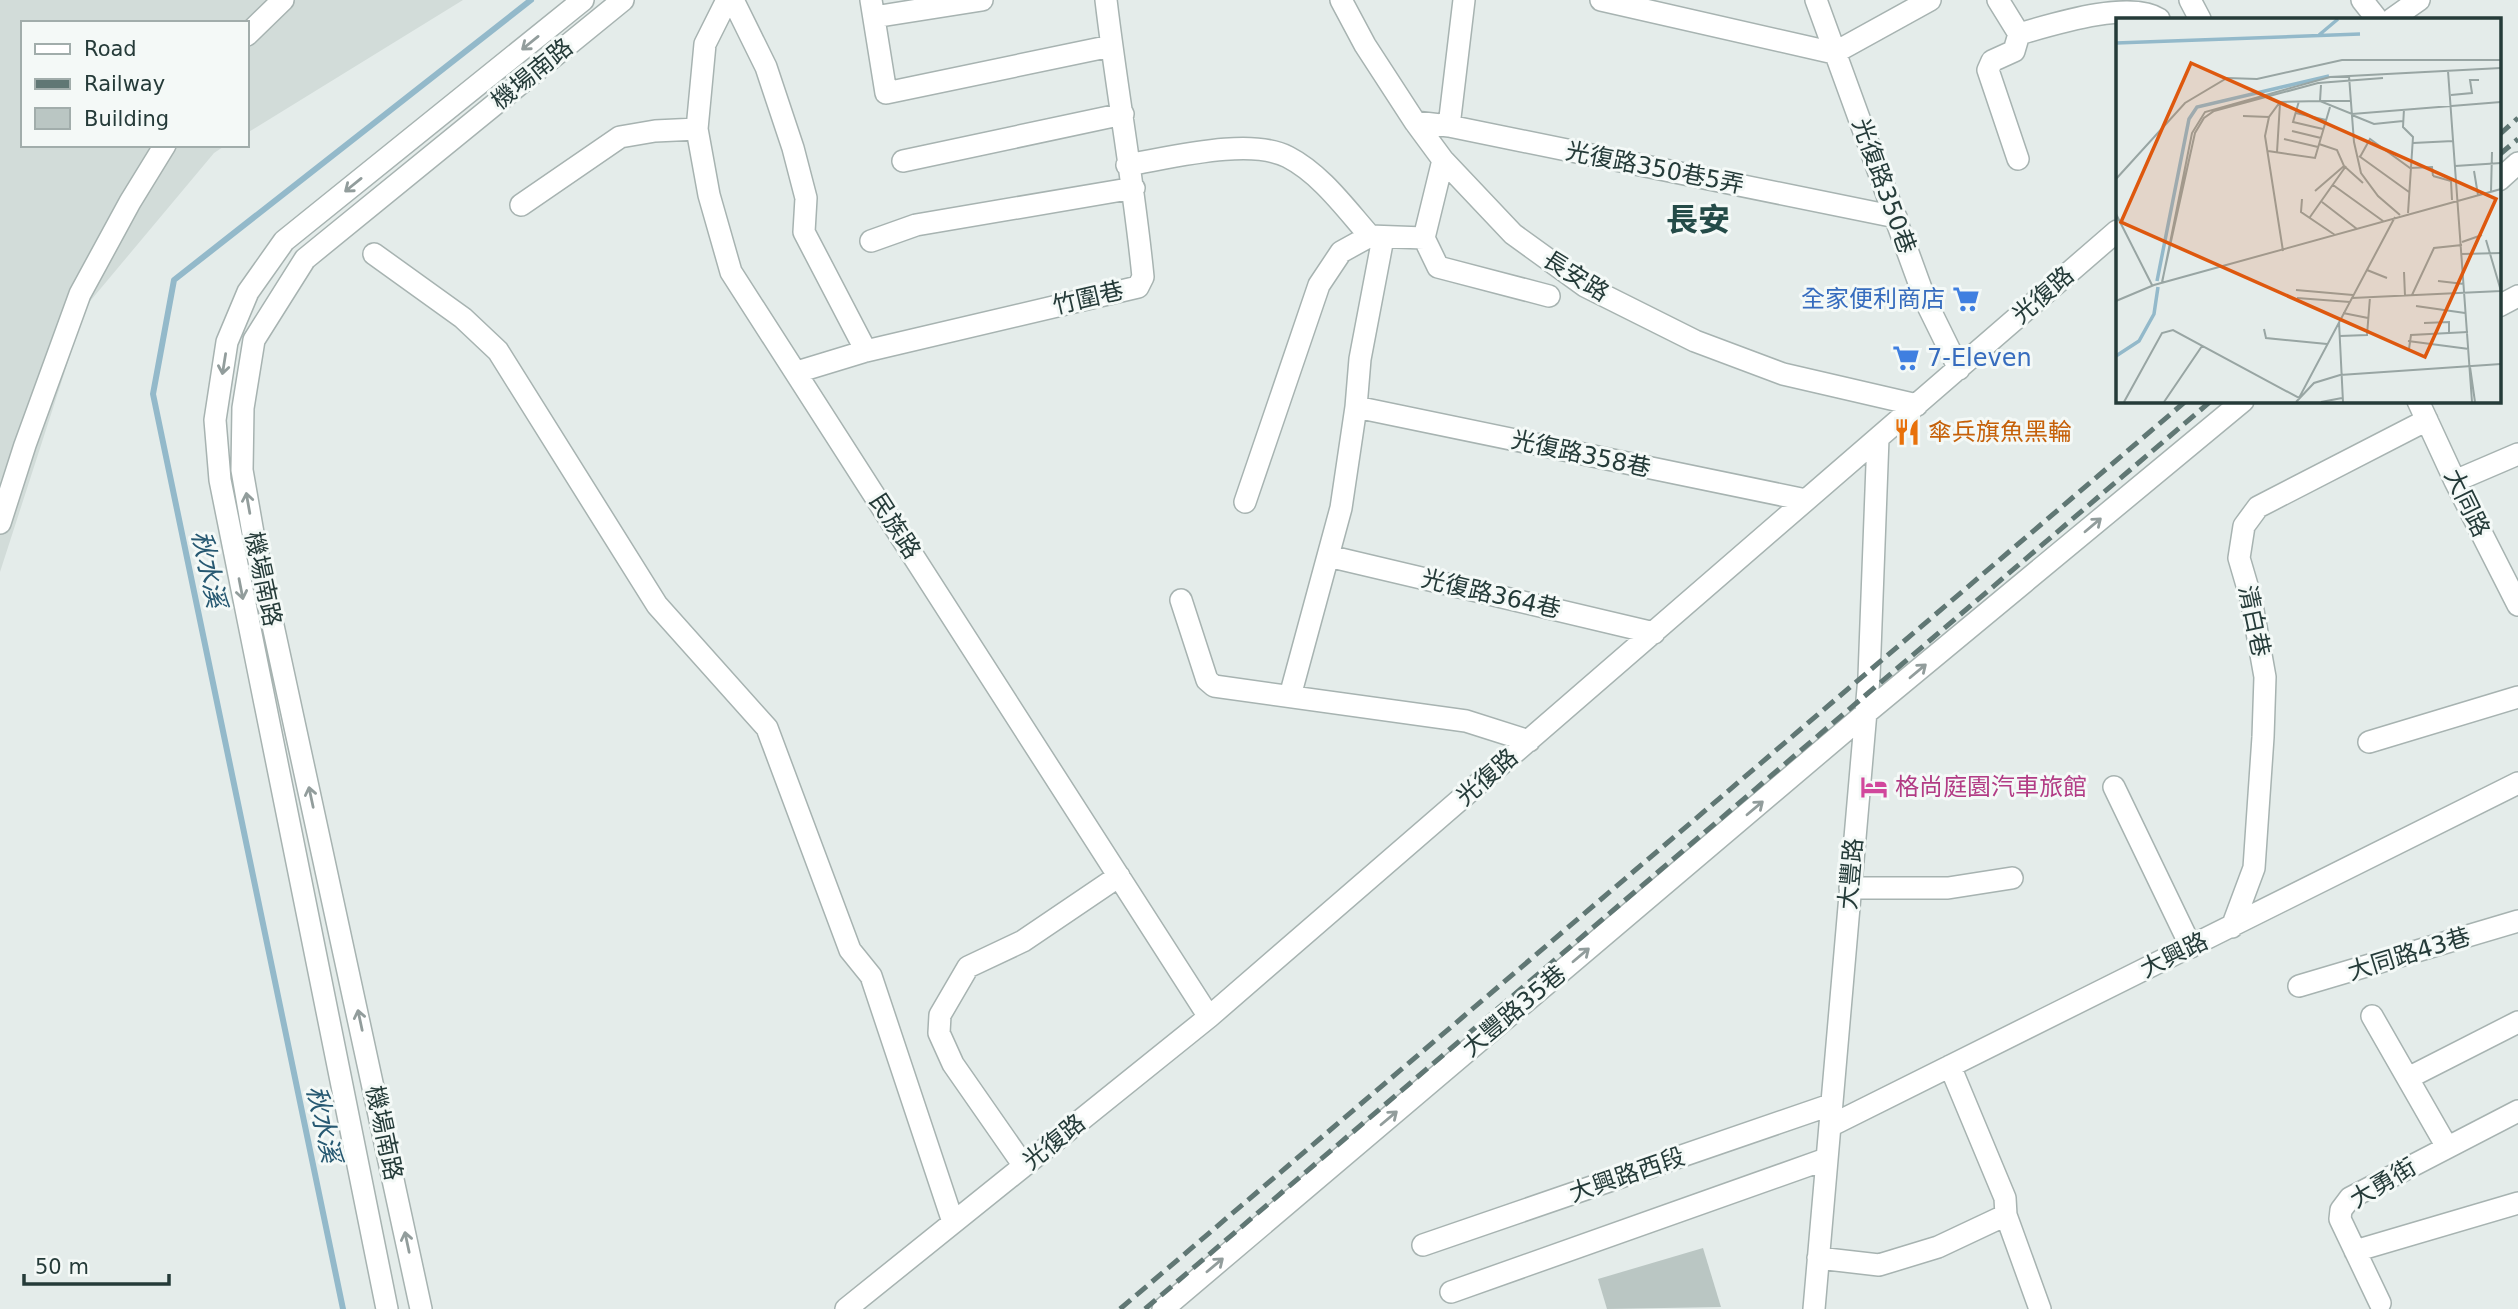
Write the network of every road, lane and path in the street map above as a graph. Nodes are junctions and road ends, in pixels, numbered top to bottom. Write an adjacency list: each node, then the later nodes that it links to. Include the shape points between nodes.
1 (283, 0): 22 (street)
2 (583, 0): 95 (street, 機場南路, one-way to 95, via 284,241 248,292 227,342 215,420 219,481)
3 (622, 0): 96 (street, 機場南路, one-way to 3, via 253,533 242,470 243,408 254,340 305,259)
4 (727, 0): 29 (street, 民族路, via 705,44)
5 (733, 0): 46 (street, via 766,67 793,148 806,198 804,232)
6 (982, 0): 17 (street)
7 (1106, 0): 24 (street, 竹圍巷)
8 (1341, 0): 27 (street, 長安路)
9 (1464, 0): 28 (street)
10 (1601, 0): 25 (street)
11 (1816, 0): 25 (street, 光復路350巷)
12 (1930, 0): 25 (street)
13 (1998, 0): 23 (street)
14 (2190, 0): 19 (street)
15 (2362, 0): 20 (street)
16 (2419, 0): 21 (street)
17 (873, 9): 24 (street, via 886,93)
18 (2158, 18): 23 (street, via 2151,12 2128,8 2063,19)
19 (2199, 18)
20 (2376, 18)
21 (2393, 18)
22 (248, 34)
23 (2019, 34): 31 (street, via 2014,51 1992,61 1988,70)
24 (1111, 46): 26 (street, 竹圍巷)
25 (1834, 53): 39 (street, 光復路350巷)
26 (1123, 114): 33 (street); 35 (street, 竹圍巷)
27 (1415, 122): 28 (street, 光復路350巷5弄); 32 (street, 長安路)
28 (1449, 126): 39 (street, 光復路350巷5弄)
29 (697, 129): 38 (street, via 620,137); 48 (street, 民族路, via 730,272)
30 (165, 147): 58 (street, via 80,294)
31 (2018, 159)
32 (1443, 160): 42 (street); 50 (street, 長安路, via 1513,234 1585,286 1695,341 1783,374)
33 (903, 161)
34 (2518, 163): 36 (street)
35 (1128, 165): 37 (street, 竹圍巷); 41 (street, via 1248,148 1275,152 1320,182)
36 (2500, 179)
37 (1134, 188): 43 (street, via 916,225); 46 (street, 竹圍巷, via 1143,277 1138,287)
38 (521, 205)
39 (1896, 217): 47 (street, 光復路350巷, via 1926,302)
40 (2116, 232): 47 (street, 光復路)
41 (1376, 237): 42 (street); 51 (street); 57 (street, via 1341,252 1320,285)
42 (1424, 238): 45 (street, via 1438,267)
43 (872, 241)
44 (373, 254): 89 (street, via 463,318 498,351 657,605 767,728 850,950 871,976)
45 (1549, 296)
46 (866, 351): 48 (street, 竹圍巷)
47 (1959, 369): 50 (street, 光復路)
48 (797, 372): 70 (street, 民族路)
49 (2242, 402): 65 (street, 大豐路35巷, one-way to 49)
50 (1917, 405): 53 (street, 光復路)
51 (1356, 407): 56 (street, 光復路358巷); 59 (street, via 1341,508)
52 (2422, 410): 55 (street, 大同路); 74 (street, 清白巷, via 2258,507 2244,526 2239,558 2265,677 2254,869)
53 (1878, 438): 56 (street, 光復路); 65 (street, 大豐路)
54 (2518, 454): 55 (street)
55 (2455, 481): 61 (street, 大同路)
56 (1806, 500): 62 (street, 光復路)
57 (1245, 502)
58 (0, 523)
59 (1328, 556): 62 (street, 光復路364巷); 63 (street)
60 (1181, 600): 63 (street, via 1207,680 1214,686)
61 (2518, 604)
62 (1654, 632): 66 (street, 光復路)
63 (1290, 696): 66 (street, via 1466,721)
64 (2518, 697): 67 (street)
65 (1865, 714): 72 (street, 大豐路); 98 (street, 大豐路35巷, one-way to 65)
66 (1529, 741): 78 (street, 光復路)
67 (2369, 742)
68 (2518, 783): 74 (street, 大興路)
69 (2114, 788): 75 (street)
70 (1119, 876): 78 (street, 民族路); 86 (street, via 1023,940 968,967 940,1016 939,1033 953,1064)
71 (2012, 878): 72 (street, via 1948,888)
72 (1850, 888): 83 (street, 大豐路)
73 (2518, 921): 76 (street, 大同路43巷)
74 (2232, 927): 75 (street, 大興路)
75 (2191, 947): 80 (street, 大興路)
76 (2299, 986)
77 (2372, 1016): 81 (street)
78 (1209, 1017): 86 (street, 光復路)
79 (2518, 1022): 81 (street)
80 (1950, 1066): 83 (street, 大興路); 88 (street, via 2005,1198)
81 (2408, 1078): 84 (street)
82 (2518, 1111): 84 (street, 大勇街)
83 (1830, 1115): 85 (street, 大豐路); 90 (street, 大興路西段)
84 (2447, 1147): 91 (street, 大勇街, via 2350,1198 2340,1219)
85 (1826, 1159): 92 (street, 大豐路); 93 (street)
86 (1024, 1166): 89 (street, 光復路)
87 (2518, 1203): 91 (street)
88 (2006, 1215): 92 (street, via 1938,1247 1879,1265); 100 (street)
89 (953, 1222): 97 (street, 光復路)
90 (1423, 1245)
91 (2355, 1251): 94 (street, 大勇街)
92 (1818, 1258): 99 (street, 大豐路)
93 (1451, 1292)
94 (2380, 1303)
95 (387, 1309)
96 (421, 1309)
97 (846, 1309)
98 (1163, 1309)
99 (1814, 1309)
100 (2040, 1309)

